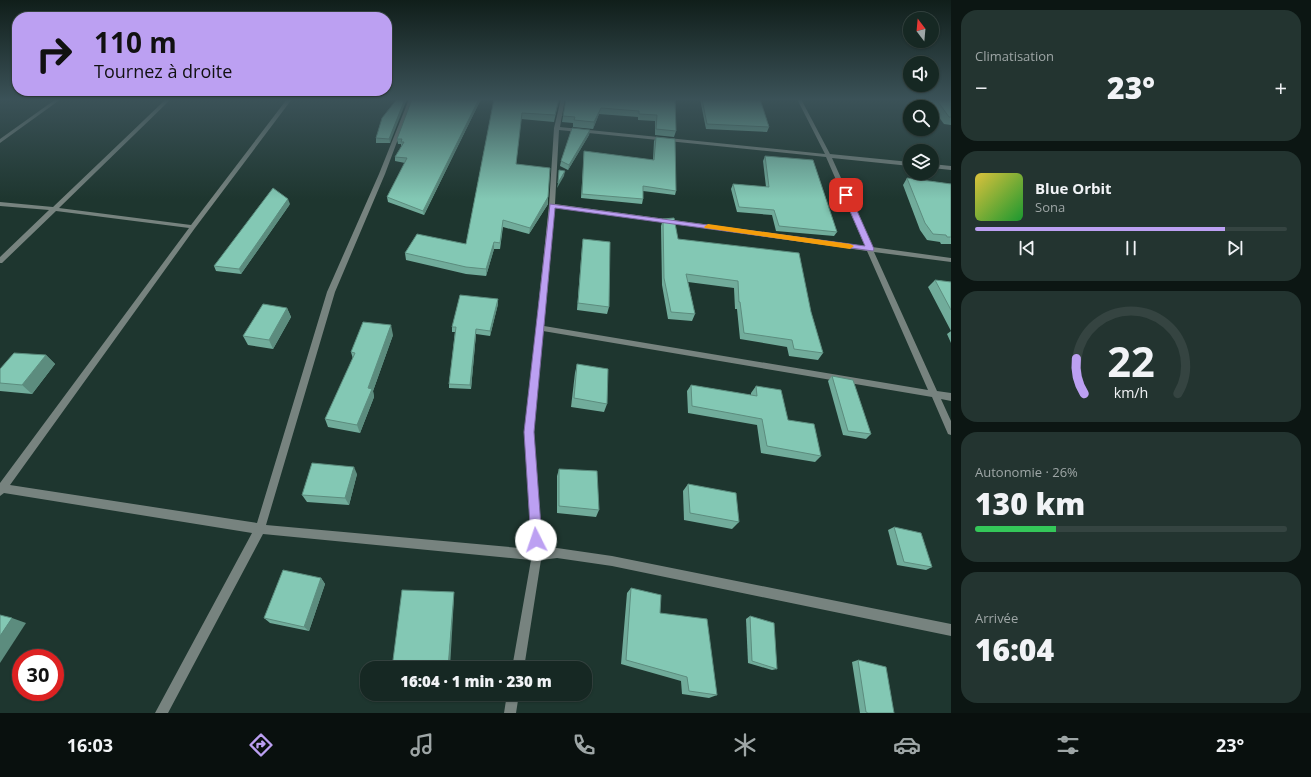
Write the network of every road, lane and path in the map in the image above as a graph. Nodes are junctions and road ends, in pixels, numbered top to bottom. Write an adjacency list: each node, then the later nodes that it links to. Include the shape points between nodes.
1 (12, 132): 8 (street)
2 (134, 132): 15 (street)
3 (265, 132): 16 (street)
4 (398, 132): 25 (street, via 331,292)
5 (557, 132): 14 (street)
6 (600, 132): 9 (street)
7 (816, 132): 9 (street)
8 (0, 141)
9 (828, 155): 10 (street); 17 (street)
10 (903, 163)
11 (939, 167): 12 (street)
12 (951, 168)
13 (0, 204): 15 (street)
14 (552, 205): 17 (street); 20 (street)
15 (54, 209): 16 (street); 19 (street)
16 (193, 226): 24 (street)
17 (870, 249): 18 (street); 21 (street)
18 (951, 260)
19 (0, 261)
20 (540, 328): 21 (street); 26 (street, via 529,432)
21 (934, 394): 22 (street); 23 (street)
22 (951, 397)
23 (951, 431)
24 (1, 489): 25 (street)
25 (260, 529): 26 (street); 30 (street)
26 (537, 555): 27 (street, via 557,553 612,561); 28 (street)
27 (951, 630)
28 (519, 661)
29 (513, 701): 31 (street)
30 (161, 713)
31 (510, 713)

